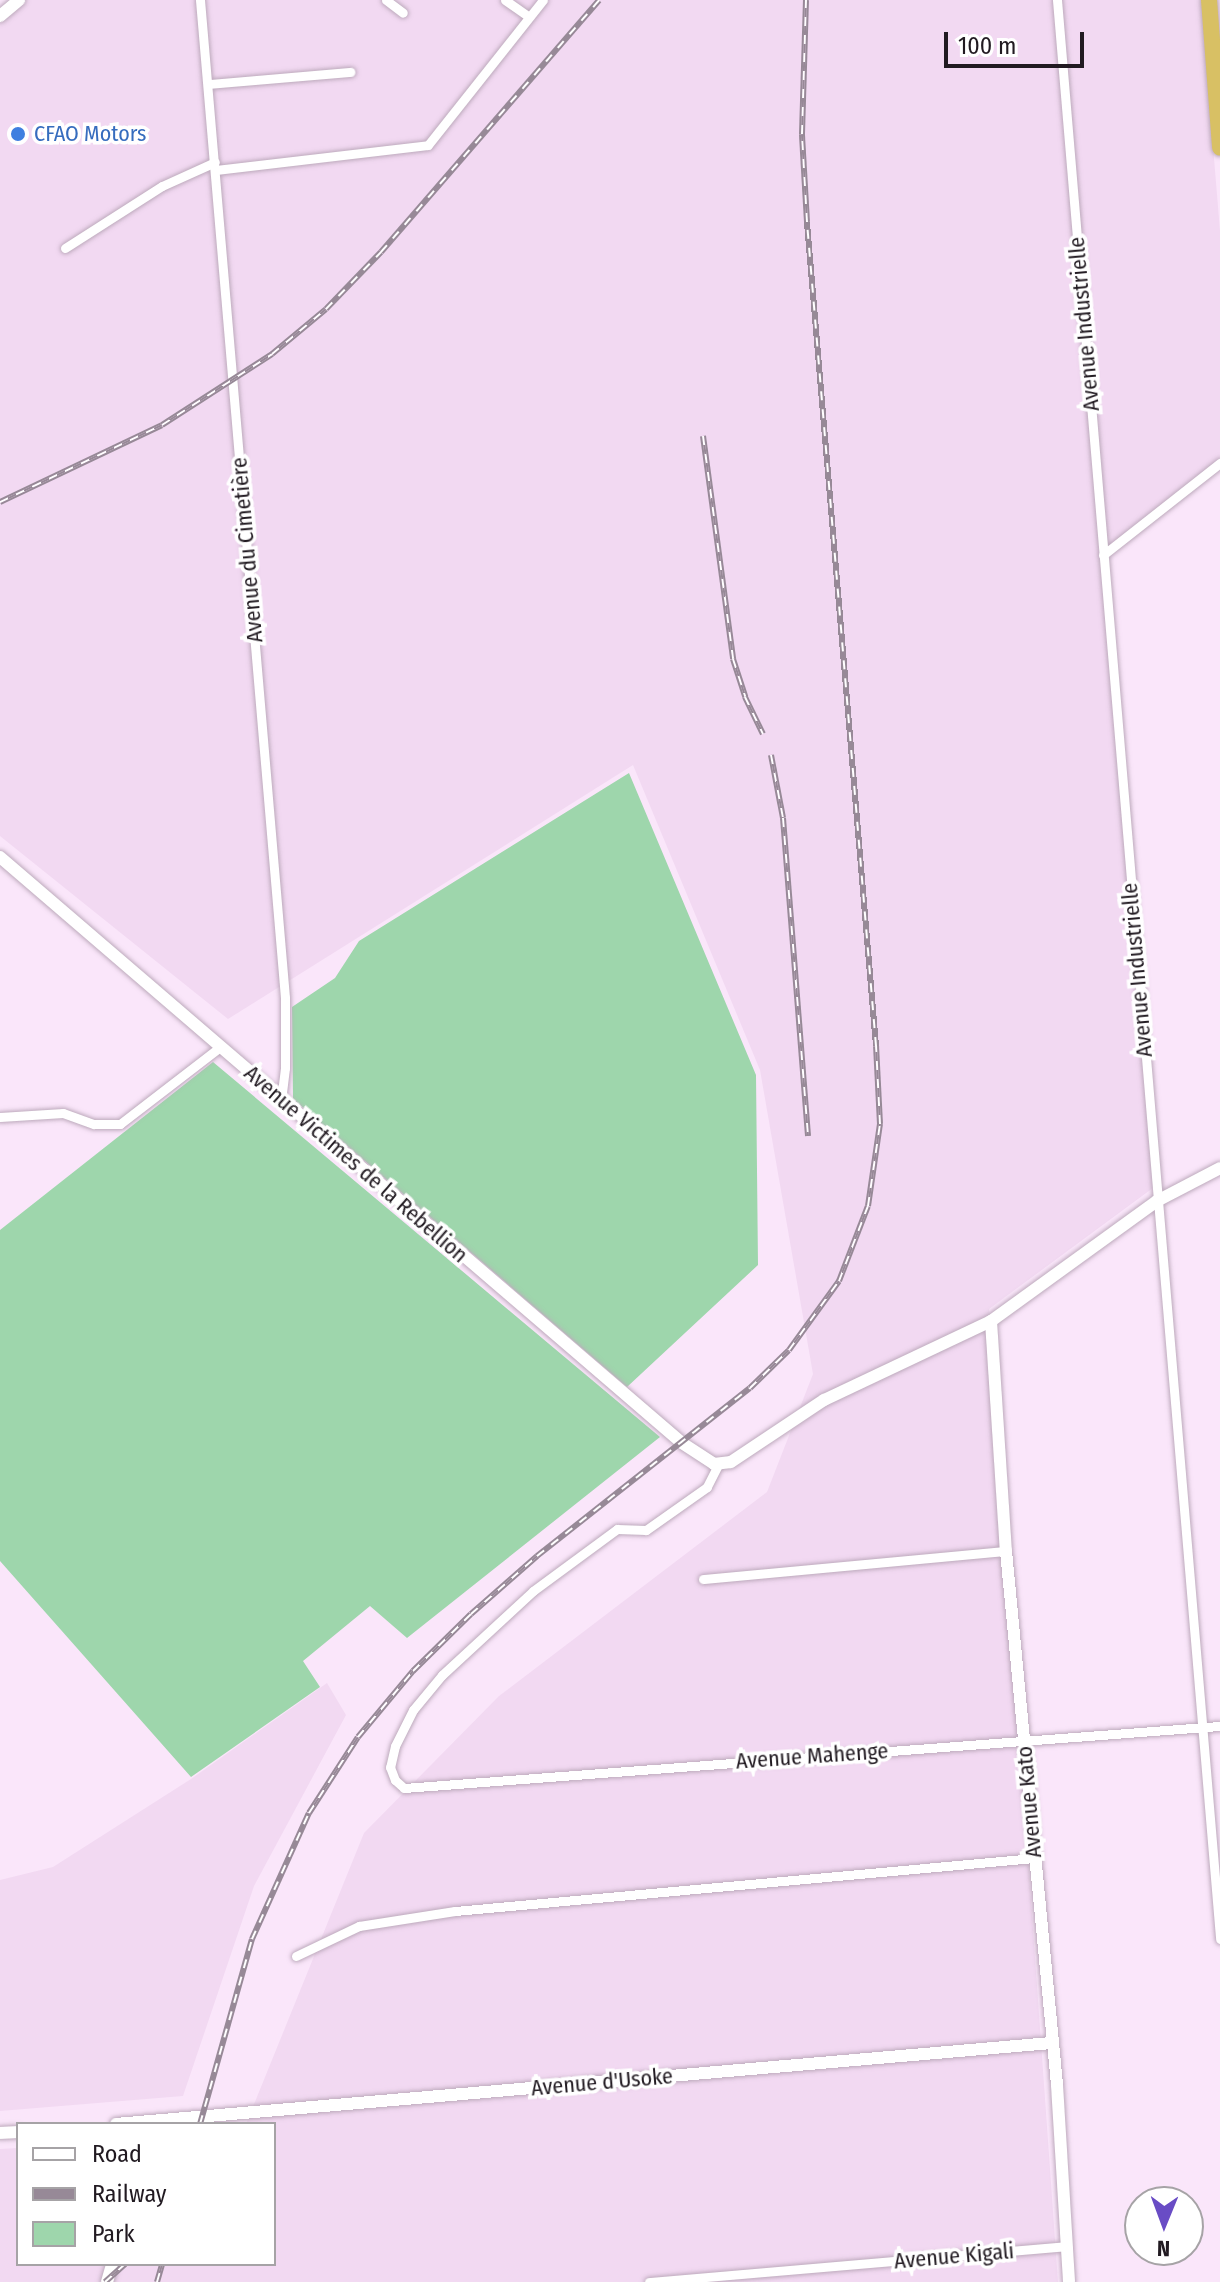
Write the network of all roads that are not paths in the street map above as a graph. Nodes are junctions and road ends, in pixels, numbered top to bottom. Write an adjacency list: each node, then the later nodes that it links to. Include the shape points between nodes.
1 (19, 0): 9 (street)
2 (200, 0): 13 (street, Avenue du Cimetière)
3 (386, 0): 8 (street)
4 (505, 0): 10 (street)
5 (543, 0): 10 (street)
6 (1057, 0): 18 (street, Avenue Industrielle)
7 (1209, 0): 11 (highway)
8 (403, 13)
9 (0, 16)
10 (529, 17): 15 (street, via 428,145)
11 (1216, 36): 14 (highway)
12 (350, 72): 13 (street)
13 (209, 84): 15 (street, Avenue du Cimetière)
14 (1220, 148)
15 (216, 166): 16 (street, via 162,186); 21 (street, Avenue du Cimetière, via 285,998)
16 (65, 248)
17 (1220, 463): 18 (street)
18 (1103, 555): 24 (street, Avenue Industrielle)
19 (0, 857): 20 (street, Avenue Victimes de la Rebellion)
20 (220, 1047): 21 (street, Avenue Victimes de la Rebellion); 22 (street, via 120,1124 94,1124 63,1113)
21 (281, 1100): 26 (street, Avenue Victimes de la Rebellion, via 682,1443)
22 (0, 1117)
23 (1220, 1168): 24 (street)
24 (1157, 1201): 25 (street); 30 (street, Avenue Industrielle)
25 (991, 1321): 26 (street, via 824,1400); 27 (street, Avenue Kato)
26 (718, 1465): 31 (street, Avenue Mahenge, via 707,1487 646,1530 617,1529 545,1581 442,1675 413,1710 395,1746 390,1767 395,1780 404,1788)
27 (1006, 1551): 28 (street); 31 (street, Avenue Kato)
28 (703, 1579)
29 (1220, 1726): 30 (street, Avenue Mahenge)
30 (1203, 1727): 31 (street, Avenue Mahenge); 33 (street, Avenue Industrielle)
31 (1023, 1741): 32 (street, Avenue Kato)
32 (1034, 1858): 34 (street, via 455,1911 359,1926); 35 (street, Avenue Kato)
33 (1220, 1939)
34 (296, 1956)
35 (1051, 2043): 36 (street, Avenue d'Usoke); 37 (street, Avenue Kato)
36 (152, 2122)
37 (1066, 2246): 38 (street, Avenue Kigali); 39 (street, Avenue Kato)
38 (649, 2282)
39 (1069, 2282)

